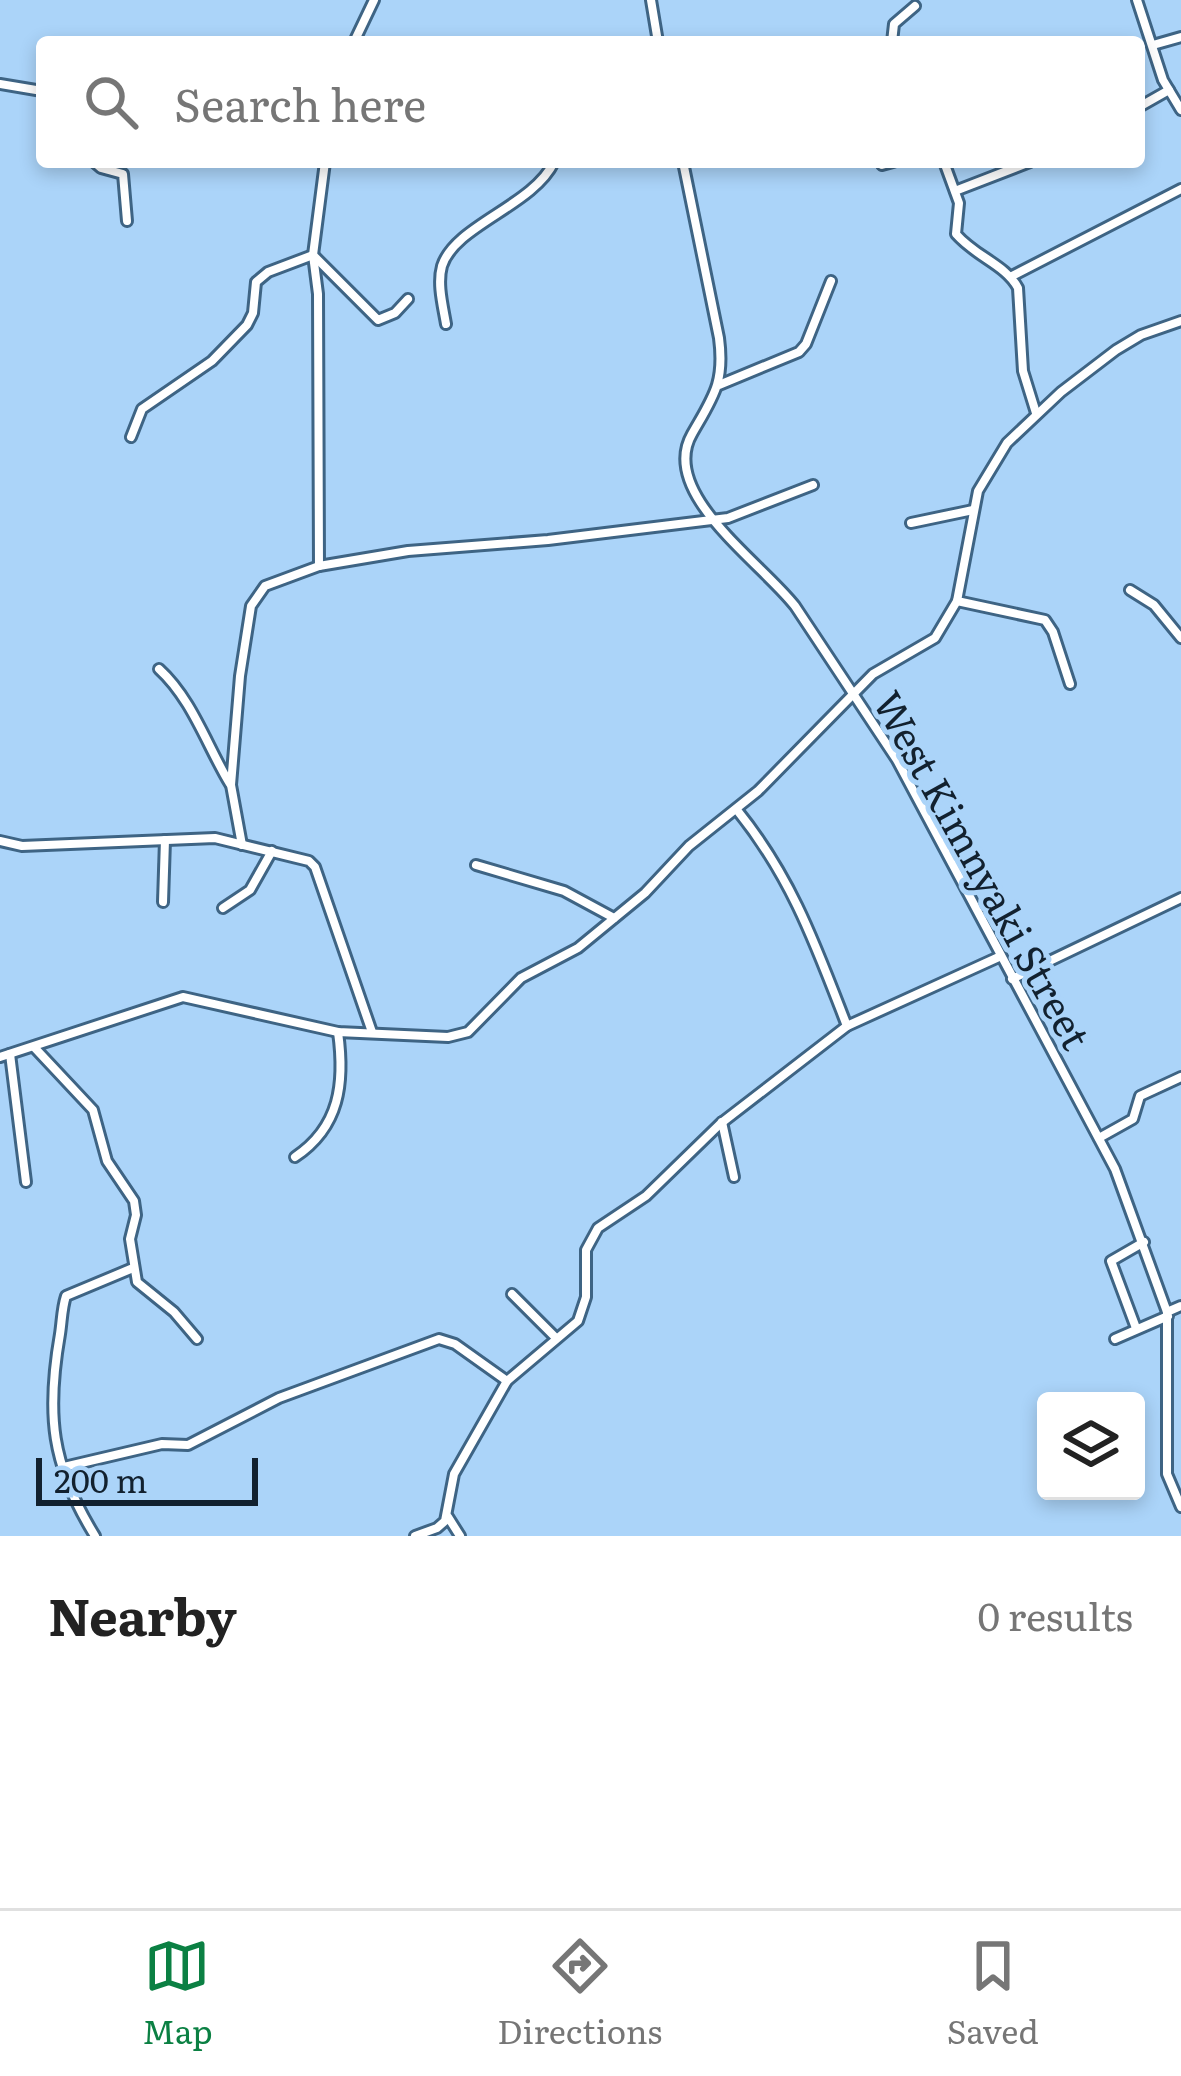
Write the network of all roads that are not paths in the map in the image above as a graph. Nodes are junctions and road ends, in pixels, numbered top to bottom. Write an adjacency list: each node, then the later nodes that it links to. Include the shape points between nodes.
1 (374, 0): 5 (street)
2 (651, 0): 6 (street)
3 (1137, 0): 9 (street)
4 (915, 6): 7 (street, via 894,24)
5 (357, 36)
6 (657, 36)
7 (893, 36)
8 (1181, 37): 9 (street)
9 (1154, 45): 12 (street)
10 (0, 84): 11 (street)
11 (36, 90)
12 (1169, 90): 13 (street); 14 (street)
13 (1145, 104)
14 (1181, 110)
15 (100, 168): 23 (street, via 126,178)
16 (324, 168): 24 (street)
17 (550, 168): 29 (street, via 535,189 446,258)
18 (684, 168): 30 (street, via 718,338)
19 (946, 168): 22 (street)
20 (1013, 168): 22 (street)
21 (1181, 189): 25 (street)
22 (955, 191): 25 (street, via 956,234)
23 (127, 221)
24 (313, 255): 27 (street, via 375,319); 32 (street, via 260,277 251,318 236,338 142,410); 37 (street)
25 (1012, 276): 31 (street)
26 (831, 281): 30 (street, via 799,352)
27 (408, 299)
28 (1181, 321): 31 (street, via 1128,342)
29 (446, 324)
30 (719, 385): 35 (street, West Kimnyaki Street, via 682,465)
31 (1036, 413): 34 (street, via 985,475)
32 (131, 437)
33 (813, 485): 35 (street)
34 (973, 510): 36 (street); 39 (street)
35 (713, 520): 37 (street); 43 (street, West Kimnyaki Street, via 776,582)
36 (911, 523)
37 (319, 566): 44 (street, via 255,596)
38 (1130, 590): 40 (street)
39 (957, 601): 42 (street, via 1045,620); 43 (street, via 935,638)
40 (1181, 638)
41 (159, 670): 44 (street, via 182,692)
42 (1070, 684)
43 (853, 694): 45 (street); 55 (street, West Kimnyaki Street)
44 (231, 785): 48 (street)
45 (737, 810): 54 (street); 57 (street, via 800,905)
46 (165, 840): 47 (street); 48 (street); 52 (street)
47 (0, 841)
48 (242, 844): 49 (street)
49 (272, 851): 53 (street, via 250,890); 59 (street, via 315,867)
50 (476, 865): 54 (street, via 564,891)
51 (1181, 898): 56 (street)
52 (163, 902)
53 (223, 908)
54 (614, 918): 59 (street, via 521,978 468,1032)
55 (1001, 956): 56 (street, West Kimnyaki Street); 57 (street)
56 (1012, 979): 64 (street, West Kimnyaki Street)
57 (847, 1026): 63 (street)
58 (338, 1032): 59 (street); 60 (street, via 183,997); 65 (street, via 332,1118)
59 (372, 1032)
60 (34, 1046): 61 (street); 69 (street, via 93,1110 107,1161 134,1201)
61 (5, 1056): 67 (street)
62 (1181, 1077): 64 (street, via 1140,1096 1133,1119)
63 (722, 1122): 66 (street); 74 (street, via 592,1236 582,1313)
64 (1099, 1138): 68 (street, West Kimnyaki Street)
65 (296, 1157)
66 (734, 1178)
67 (26, 1182)
68 (1144, 1242): 72 (street, West Kimnyaki Street); 73 (street, via 1111,1261)
69 (133, 1268): 75 (street, via 137,1282); 78 (street, via 63,1301 50,1401)
70 (512, 1294): 74 (street)
71 (1181, 1306): 72 (street)
72 (1168, 1314): 73 (street); 79 (street, West Kimnyaki Street, via 1168,1474)
73 (1136, 1328): 76 (street)
74 (556, 1338): 77 (street)
75 (197, 1339)
76 (1114, 1339)
77 (507, 1381): 78 (street, via 439,1339 279,1398 188,1445); 80 (street, via 454,1474)
78 (64, 1467): 81 (street)
79 (1181, 1507)
80 (447, 1515): 82 (street); 83 (street)
81 (95, 1536)
82 (415, 1536)
83 (460, 1536)

